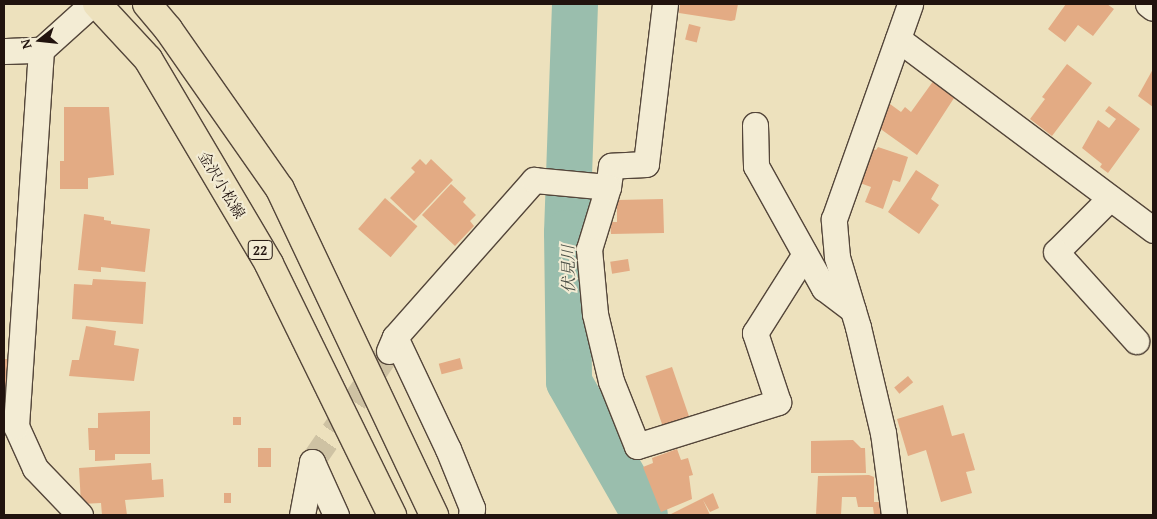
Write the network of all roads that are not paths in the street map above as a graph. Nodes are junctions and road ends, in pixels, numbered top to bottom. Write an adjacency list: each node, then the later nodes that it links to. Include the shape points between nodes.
1 (92, 4): 9 (street)
2 (97, 4): 21 (main road, 金沢小松線 / 22, via 148,60 269,264)
3 (147, 4): 22 (main road, via 280,189)
4 (665, 4): 12 (street, via 646,164 611,166)
5 (910, 4): 8 (street)
6 (1148, 4): 7 (street)
7 (1153, 8)
8 (898, 38): 13 (street); 16 (street, via 834,219 837,257)
9 (41, 50): 10 (street); 19 (street, via 16,426 35,468)
10 (4, 51)
11 (755, 125): 15 (street, via 756,166)
12 (608, 187): 15 (street, via 589,249 595,314 611,381 637,446 778,402 755,333); 23 (street, via 534,180 392,344 448,449 472,508)
13 (1110, 198): 14 (street); 17 (street, via 1056,252)
14 (1153, 230)
15 (805, 254): 16 (street, via 824,288)
16 (853, 310): 24 (street, via 883,433)
17 (1136, 341)
18 (305, 512): 20 (street, via 312,462)
19 (80, 515)
20 (336, 515)
21 (392, 515)
22 (434, 515)
23 (471, 515)
24 (894, 515)

